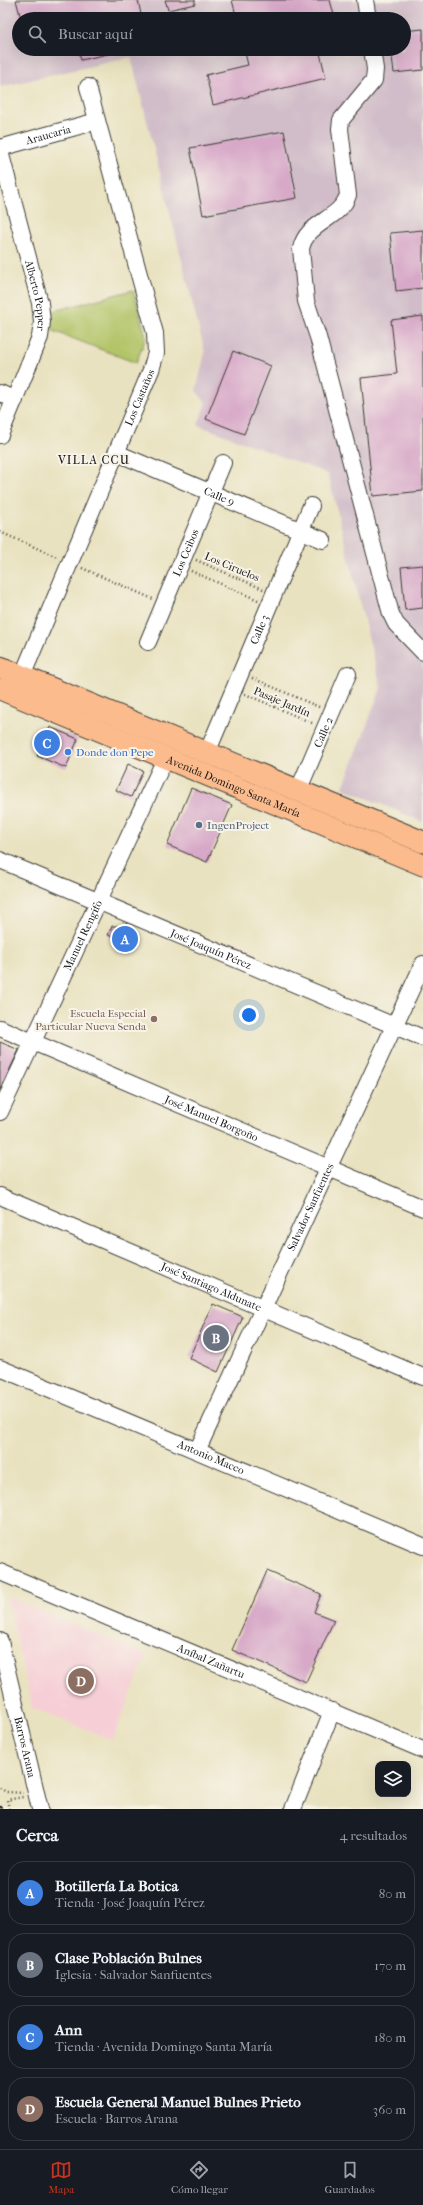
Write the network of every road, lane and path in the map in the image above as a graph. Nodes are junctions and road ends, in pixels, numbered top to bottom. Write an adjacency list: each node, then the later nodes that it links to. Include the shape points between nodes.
1 (365, 0): 2 (street)
2 (367, 12)
3 (373, 56): 19 (street, via 374,80 341,120 348,195 346,203 308,232 302,240 301,249 306,302 318,337 391,614 396,624)
4 (88, 87): 5 (street, Los Castaños)
5 (97, 121): 6 (street, Araucaria); 10 (street, Los Castaños, via 156,343 154,361)
6 (0, 150): 8 (street, Alberto Pepper, via 42,312 40,337)
7 (0, 393): 8 (street)
8 (15, 400): 9 (street, Alberto Pepper)
9 (0, 435)
10 (117, 453): 12 (street, Calle 9); 23 (street, Los Castaños)
11 (222, 463): 12 (street, Los Ceibos)
12 (210, 492): 14 (street, Calle 9); 16 (street, Los Ceibos)
13 (311, 506): 14 (street, Calle 3)
14 (301, 530): 15 (street, Calle 9); 17 (street, Calle 3)
15 (323, 540)
16 (182, 560): 17 (path, Los Ciruelos); 17 (path, Los Ciruelos); 18 (street, Los Ceibos)
17 (272, 599): 21 (street, Calle 3)
18 (148, 642)
19 (423, 652)
20 (0, 667): 23 (main road, Avenida Domingo Santa María)
21 (240, 674): 24 (street, Calle 3); 26 (path, Pasaje Jardín)
22 (348, 674): 26 (street, Calle 2)
23 (23, 676): 25 (street, Los Castaños); 28 (main road, Avenida Domingo Santa María)
24 (234, 689): 27 (path, Pasaje Jardín); 28 (street, Calle 3)
25 (7, 692): 29 (main road, Avenida Domingo Santa María)
26 (332, 712): 27 (street, Calle 2)
27 (325, 728): 30 (street, Calle 2)
28 (207, 753): 30 (main road, Avenida Domingo Santa María)
29 (165, 758): 33 (main road, Avenida Domingo Santa María); 34 (street, Manuel Rengifo)
30 (298, 791): 31 (main road, Avenida Domingo Santa María)
31 (423, 842)
32 (0, 860): 34 (street, José Joaquín Pérez)
33 (423, 865)
34 (98, 901): 36 (street, José Joaquín Pérez); 39 (street, Manuel Rengifo)
35 (423, 964): 36 (street, Salvador Sanfuentes)
36 (394, 1026): 38 (street, José Joaquín Pérez); 41 (street, Salvador Sanfuentes)
37 (0, 1028): 39 (street, José Manuel Borgoño)
38 (423, 1038)
39 (33, 1042): 40 (street, Manuel Rengifo); 41 (street, José Manuel Borgoño)
40 (0, 1112)
41 (328, 1168): 43 (street, José Manuel Borgoño); 44 (street, Salvador Sanfuentes)
42 (0, 1196): 44 (street, José Santiago Aldunate)
43 (423, 1208)
44 (263, 1309): 46 (street, José Santiago Aldunate); 47 (street, Salvador Sanfuentes)
45 (0, 1368): 47 (street, Antonio Maceo)
46 (423, 1377)
47 (197, 1451): 48 (street, Antonio Maceo)
48 (423, 1546)
49 (0, 1572): 51 (street, Aníbal Zañartu)
50 (0, 1641): 54 (street, Barros Arana)
51 (332, 1711): 52 (street, Aníbal Zañartu); 56 (street)
52 (421, 1744)
53 (0, 1788): 54 (path)
54 (38, 1803): 55 (path, via 7,1800)
55 (9, 1809)
56 (293, 1809)

